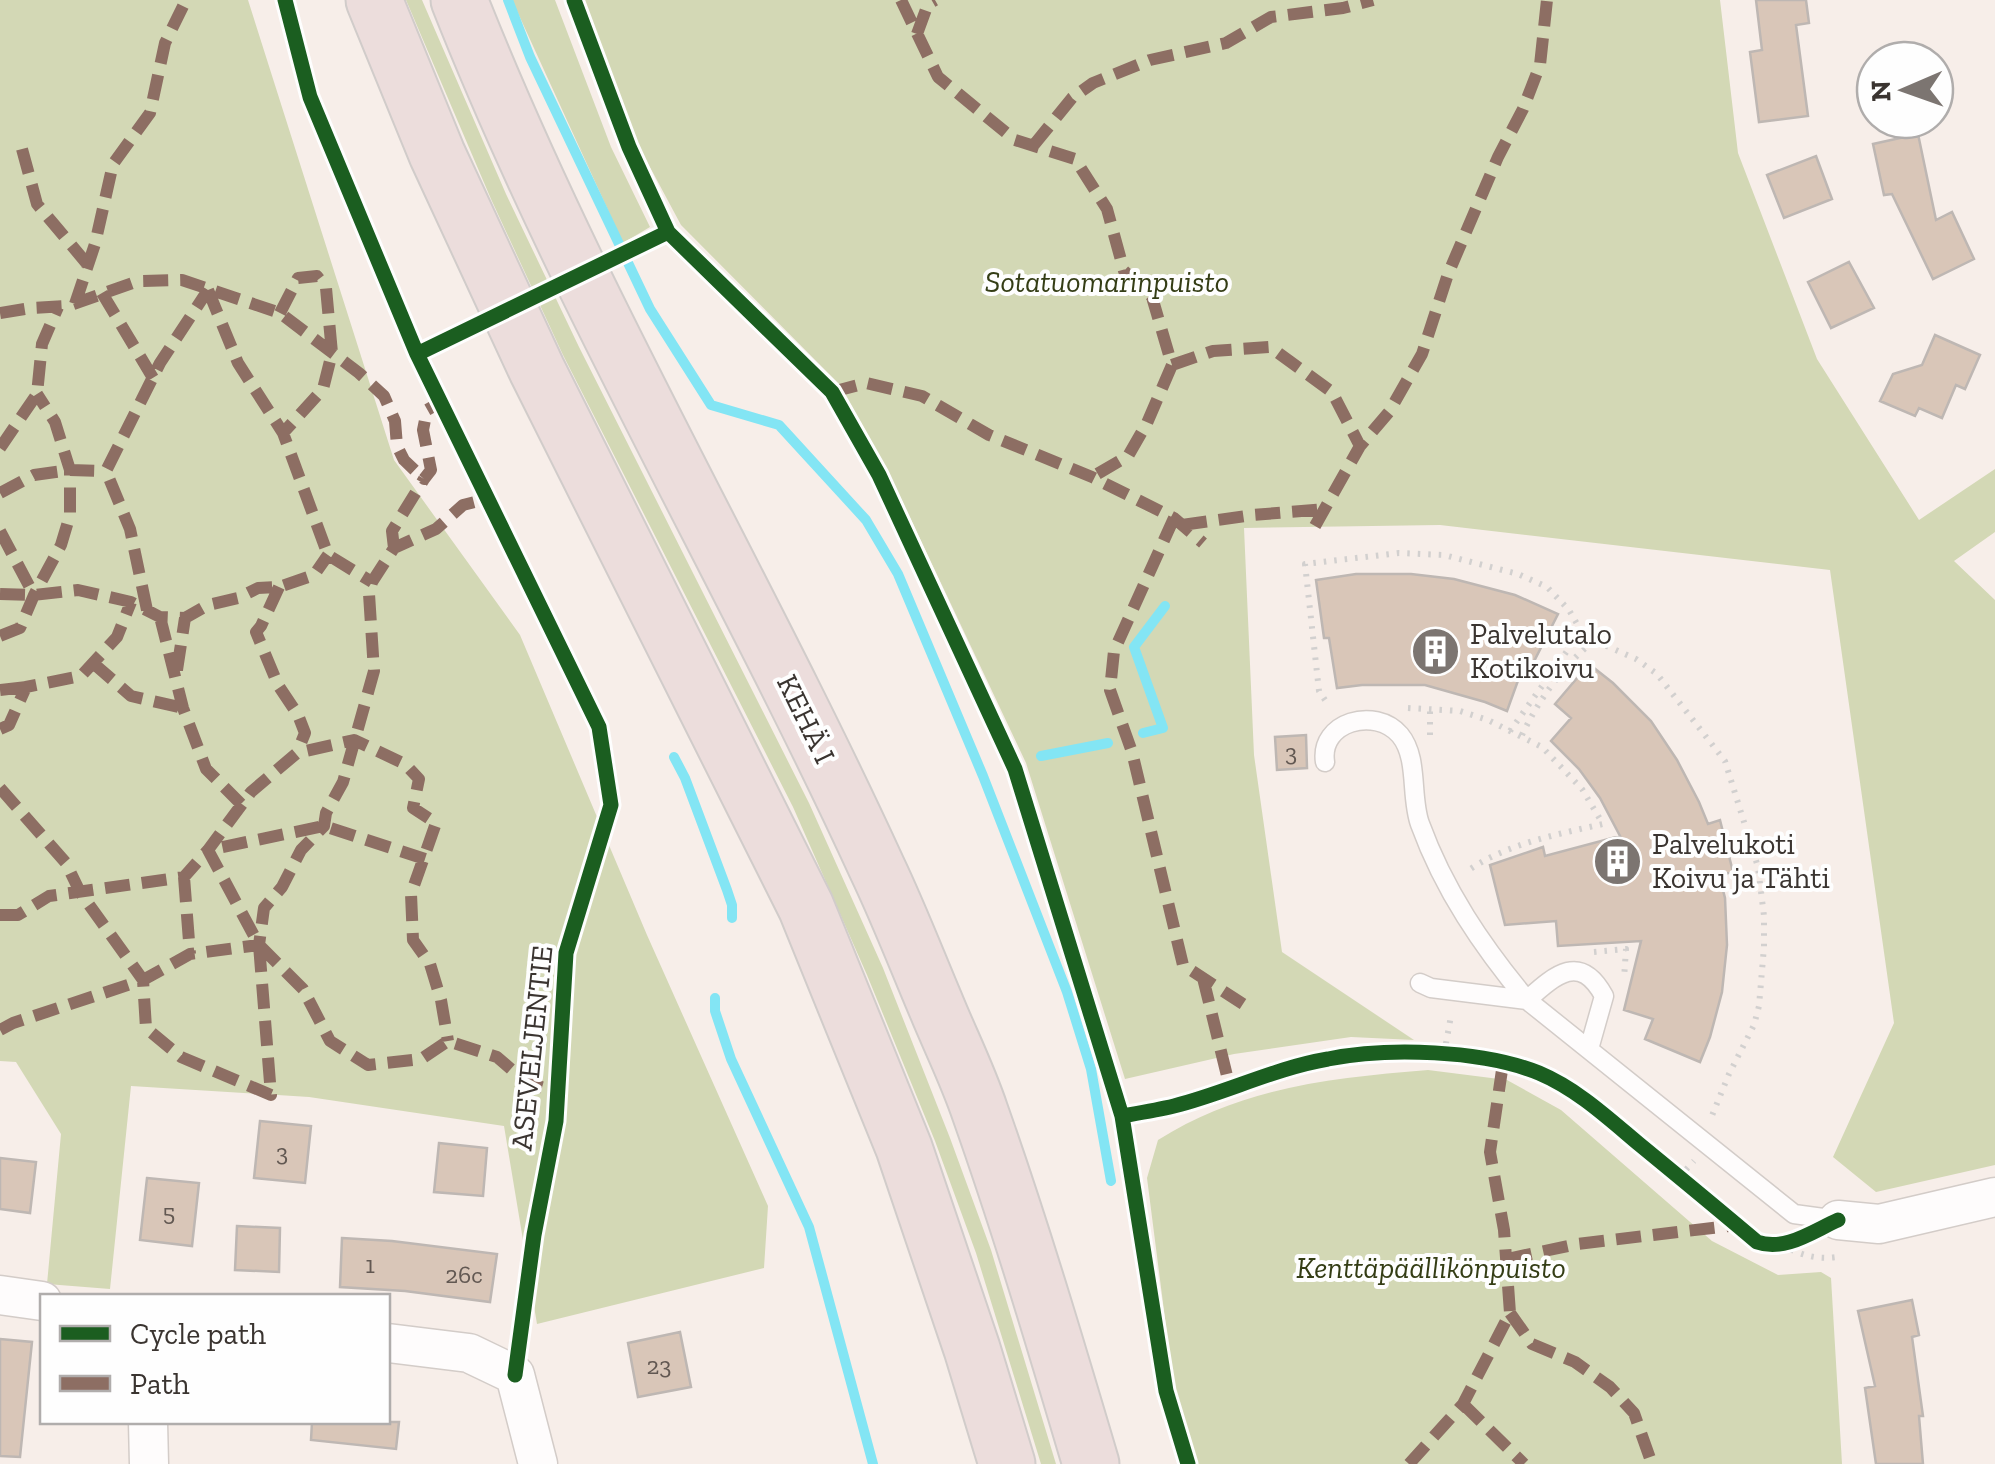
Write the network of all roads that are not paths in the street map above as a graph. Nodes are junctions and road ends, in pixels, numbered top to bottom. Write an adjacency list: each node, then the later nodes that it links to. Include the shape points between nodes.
1 (374, 0): 15 (highway, via 538,370 806,907 904,1148)
2 (459, 0): 16 (highway, KEHÄ I, via 644,403 879,871 979,1108)
3 (1325, 762): 5 (lane, via 1328,738 1341,726 1384,722 1402,737 1418,819 1436,862 1490,956)
4 (1420, 984): 5 (lane)
5 (1527, 1000): 6 (lane); 6 (lane, via 1557,974 1594,978 1604,996)
6 (1589, 1049): 8 (lane, via 1794,1214)
7 (1995, 1197): 8 (street, via 1880,1224)
8 (1838, 1220)
9 (0, 1296): 10 (street)
10 (40, 1301)
11 (390, 1343): 14 (street, via 468,1353 515,1375)
12 (148, 1424): 13 (street)
13 (149, 1464)
14 (538, 1464)
15 (1007, 1464)
16 (1090, 1464)

